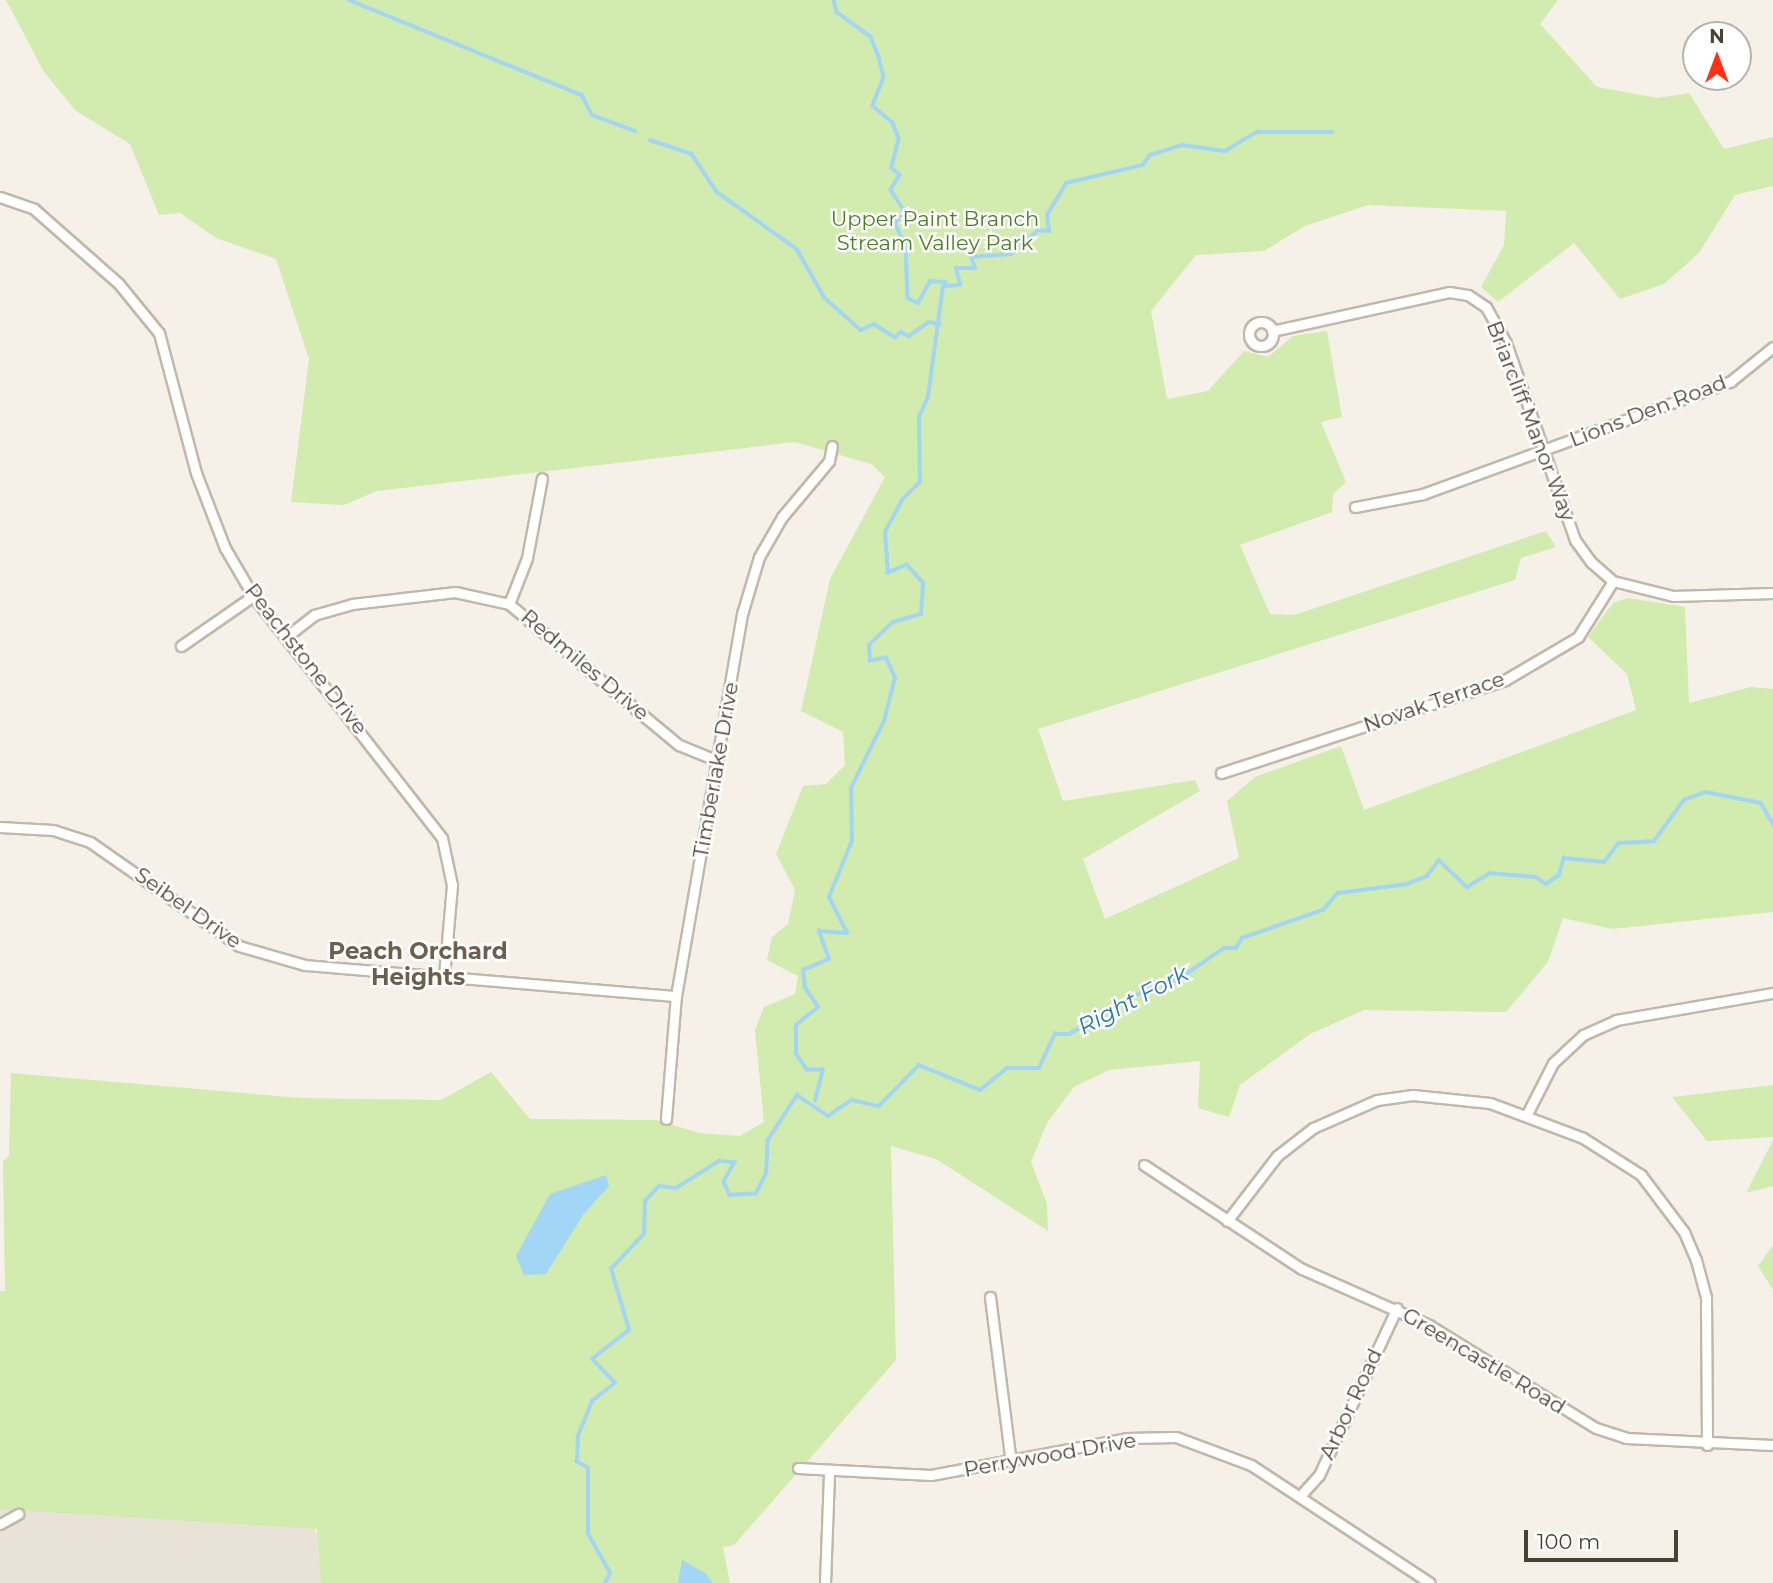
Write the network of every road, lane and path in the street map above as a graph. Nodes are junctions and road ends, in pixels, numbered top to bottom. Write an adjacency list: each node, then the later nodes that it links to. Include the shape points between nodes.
1 (0, 197): 10 (street, Peachstone Drive, via 34,209 119,284 159,333 205,502)
2 (1272, 331): 5 (street, Briarcliff Manor Way, via 1449,292 1468,295 1486,307 1506,344)
3 (1773, 347): 5 (street, Lions Den Road, via 1731,381)
4 (832, 446): 14 (street, Timberlake Drive, via 829,461 782,517 759,557 742,614)
5 (1542, 452): 7 (street, Lions Den Road, via 1423,494); 8 (street, Briarcliff Manor Way, via 1575,540)
6 (542, 478): 11 (street, via 527,558)
7 (1355, 506)
8 (1613, 581): 9 (street, via 1673,596); 15 (street, Novak Terrace, via 1578,637 1505,680)
9 (1773, 593)
10 (253, 596): 12 (street, Peachstone Drive); 13 (street)
11 (509, 604): 12 (street, Redmiles Drive, via 455,592 352,604 314,615); 14 (street, Redmiles Drive, via 679,744)
12 (286, 638): 17 (street, Peachstone Drive, via 442,838 452,885)
13 (181, 646)
14 (718, 761): 19 (street, Timberlake Drive)
15 (1221, 773)
16 (0, 827): 17 (street, Seibel Drive, via 53,830 90,842 212,930 258,954 305,965)
17 (444, 976): 19 (street, Seibel Drive)
18 (1773, 993): 20 (street, via 1616,1020 1583,1035 1553,1063)
19 (676, 996): 21 (street, Timberlake Drive)
20 (1527, 1116): 23 (street, via 1490,1103 1413,1095 1348,1110 1278,1156); 26 (street, via 1618,1156 1658,1194 1684,1232 1706,1297)
21 (666, 1119)
22 (1144, 1165): 23 (street, Greencastle Road)
23 (1227, 1221): 25 (street, Greencastle Road, via 1302,1269)
24 (990, 1297): 28 (street)
25 (1397, 1308): 26 (street, Greencastle Road, via 1596,1428 1626,1438); 31 (street, Arbor Road, via 1319,1475)
26 (1707, 1445): 27 (street, Greencastle Road)
27 (1773, 1445)
28 (1011, 1463): 30 (street, Perrywood Drive, via 931,1475); 31 (street, Perrywood Drive, via 1127,1438 1176,1437 1251,1465)
29 (798, 1468): 30 (street, Perrywood Drive)
30 (829, 1472): 34 (street)
31 (1300, 1496): 35 (street, Perrywood Drive)
32 (18, 1514): 33 (street)
33 (0, 1524)
34 (825, 1583)
35 (1430, 1583)

